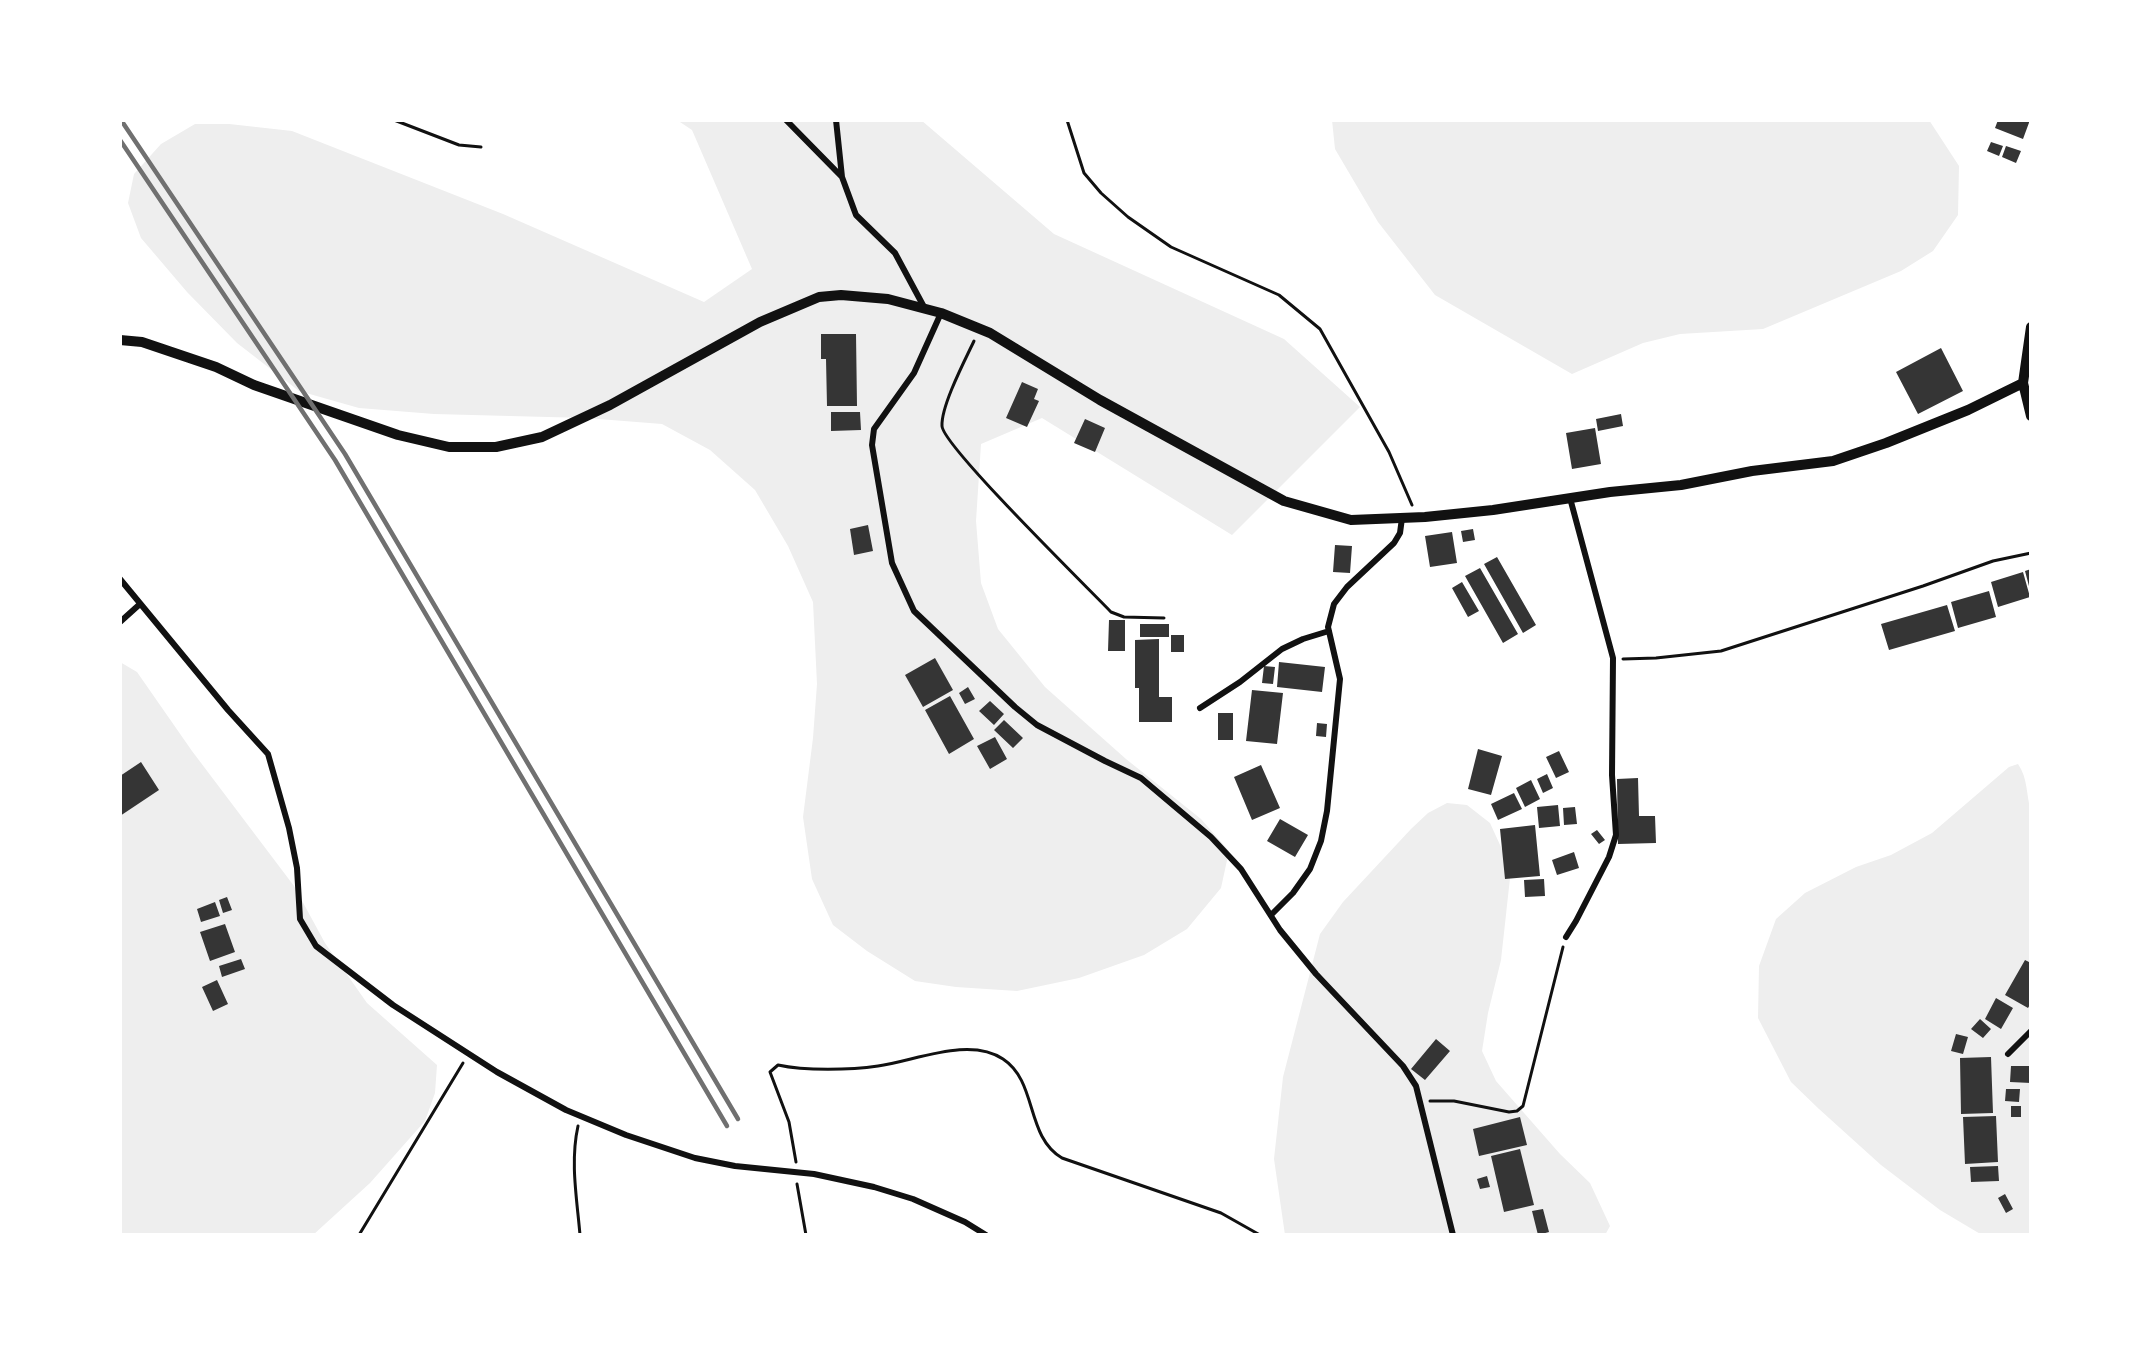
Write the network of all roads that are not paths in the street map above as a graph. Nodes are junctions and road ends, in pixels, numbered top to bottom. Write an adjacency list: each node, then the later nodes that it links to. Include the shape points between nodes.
1 (786, 120): 3 (street)
2 (836, 120): 3 (street)
3 (842, 177): 4 (street, via 856,215 896,253)
4 (924, 308): 5 (street); 7 (street, via 864,296 819,297 781,312 620,400 542,437 496,447 449,447 399,435 254,385 216,367 142,342)
5 (941, 313): 11 (street, via 980,328 1149,428 1284,501 1351,520); 17 (street, via 914,373 874,429 872,445 892,563 914,611 1037,725 1141,778 1172,803 1241,869)
6 (2031, 327): 8 (street)
7 (120, 340)
8 (2023, 383): 9 (street); 10 (street, via 1927,427 1833,461)
9 (2031, 416)
10 (1570, 498): 11 (street); 18 (street, via 1613,658 1616,835 1613,848)
11 (1402, 518): 15 (street, via 1394,543 1334,604)
12 (120, 579): 13 (street)
13 (140, 604): 14 (street); 21 (street, via 268,754 297,868 300,919 316,946 393,1005 497,1072 580,1116 626,1135 695,1158 814,1174 874,1187 913,1199)
14 (120, 622)
15 (1329, 632): 16 (street, via 1282,649); 17 (street, via 1340,680 1328,811 1310,869)
16 (1200, 708)
17 (1271, 915): 22 (street, via 1316,974 1403,1065 1416,1086)
18 (1566, 937)
19 (2031, 1031): 20 (street)
20 (2008, 1054)
21 (986, 1235)
22 (1453, 1235)

